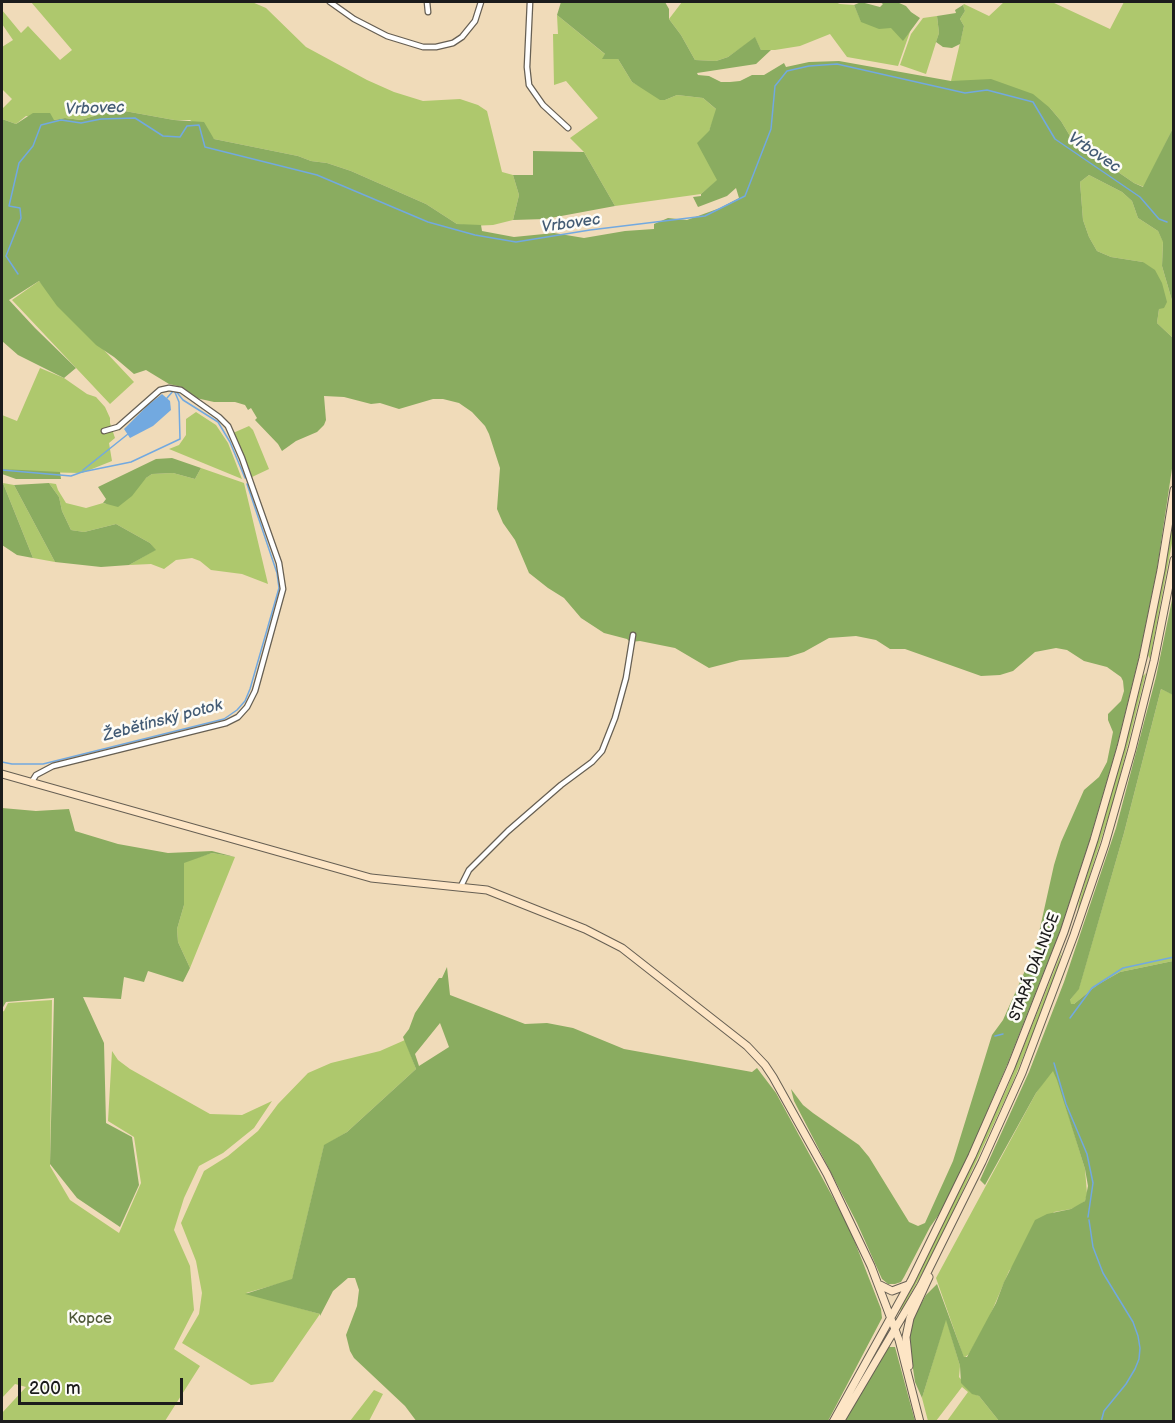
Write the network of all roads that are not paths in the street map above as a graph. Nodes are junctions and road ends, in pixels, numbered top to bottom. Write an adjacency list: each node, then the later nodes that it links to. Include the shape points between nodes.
1 (330, 2): 3 (street, via 362,24 423,47 443,45 462,37 475,21)
2 (427, 2): 5 (street)
3 (481, 2)
4 (530, 2): 6 (street, via 529,85 543,105)
5 (428, 12)
6 (568, 128)
7 (104, 431): 12 (street, via 118,427 160,390 169,388 181,390 219,417 228,426 242,458 279,563 282,594 255,691 238,717 53,766)
8 (1173, 490): 14 (main road, STARÁ DÁLNICE, via 1143,658 1121,747)
9 (1173, 560): 15 (main road, STARÁ DÁLNICE, via 1132,749)
10 (633, 635): 13 (street, via 615,718 602,751 508,831 469,870)
11 (2, 774): 12 (main road)
12 (31, 783): 13 (main road, via 371,878)
13 (461, 886): 18 (main road, via 496,892 607,938 754,1053 773,1077 827,1174)
14 (1064, 932): 15 (main road); 17 (main road, STARÁ DÁLNICE, via 972,1156)
15 (1074, 935): 16 (main road, STARÁ DÁLNICE, via 1022,1073)
16 (944, 1240): 20 (main road, STARÁ DÁLNICE); 21 (main road, via 909,1318 906,1337)
17 (911, 1281): 18 (main road, via 892,1291); 19 (main road, STARÁ DÁLNICE)
18 (878, 1284): 19 (main road)
19 (892, 1319): 20 (main road); 22 (main road, STARÁ DÁLNICE)
20 (895, 1329): 21 (main road); 23 (main road, STARÁ DÁLNICE)
21 (910, 1386): 24 (main road)
22 (833, 1422)
23 (840, 1422)
24 (920, 1422)

